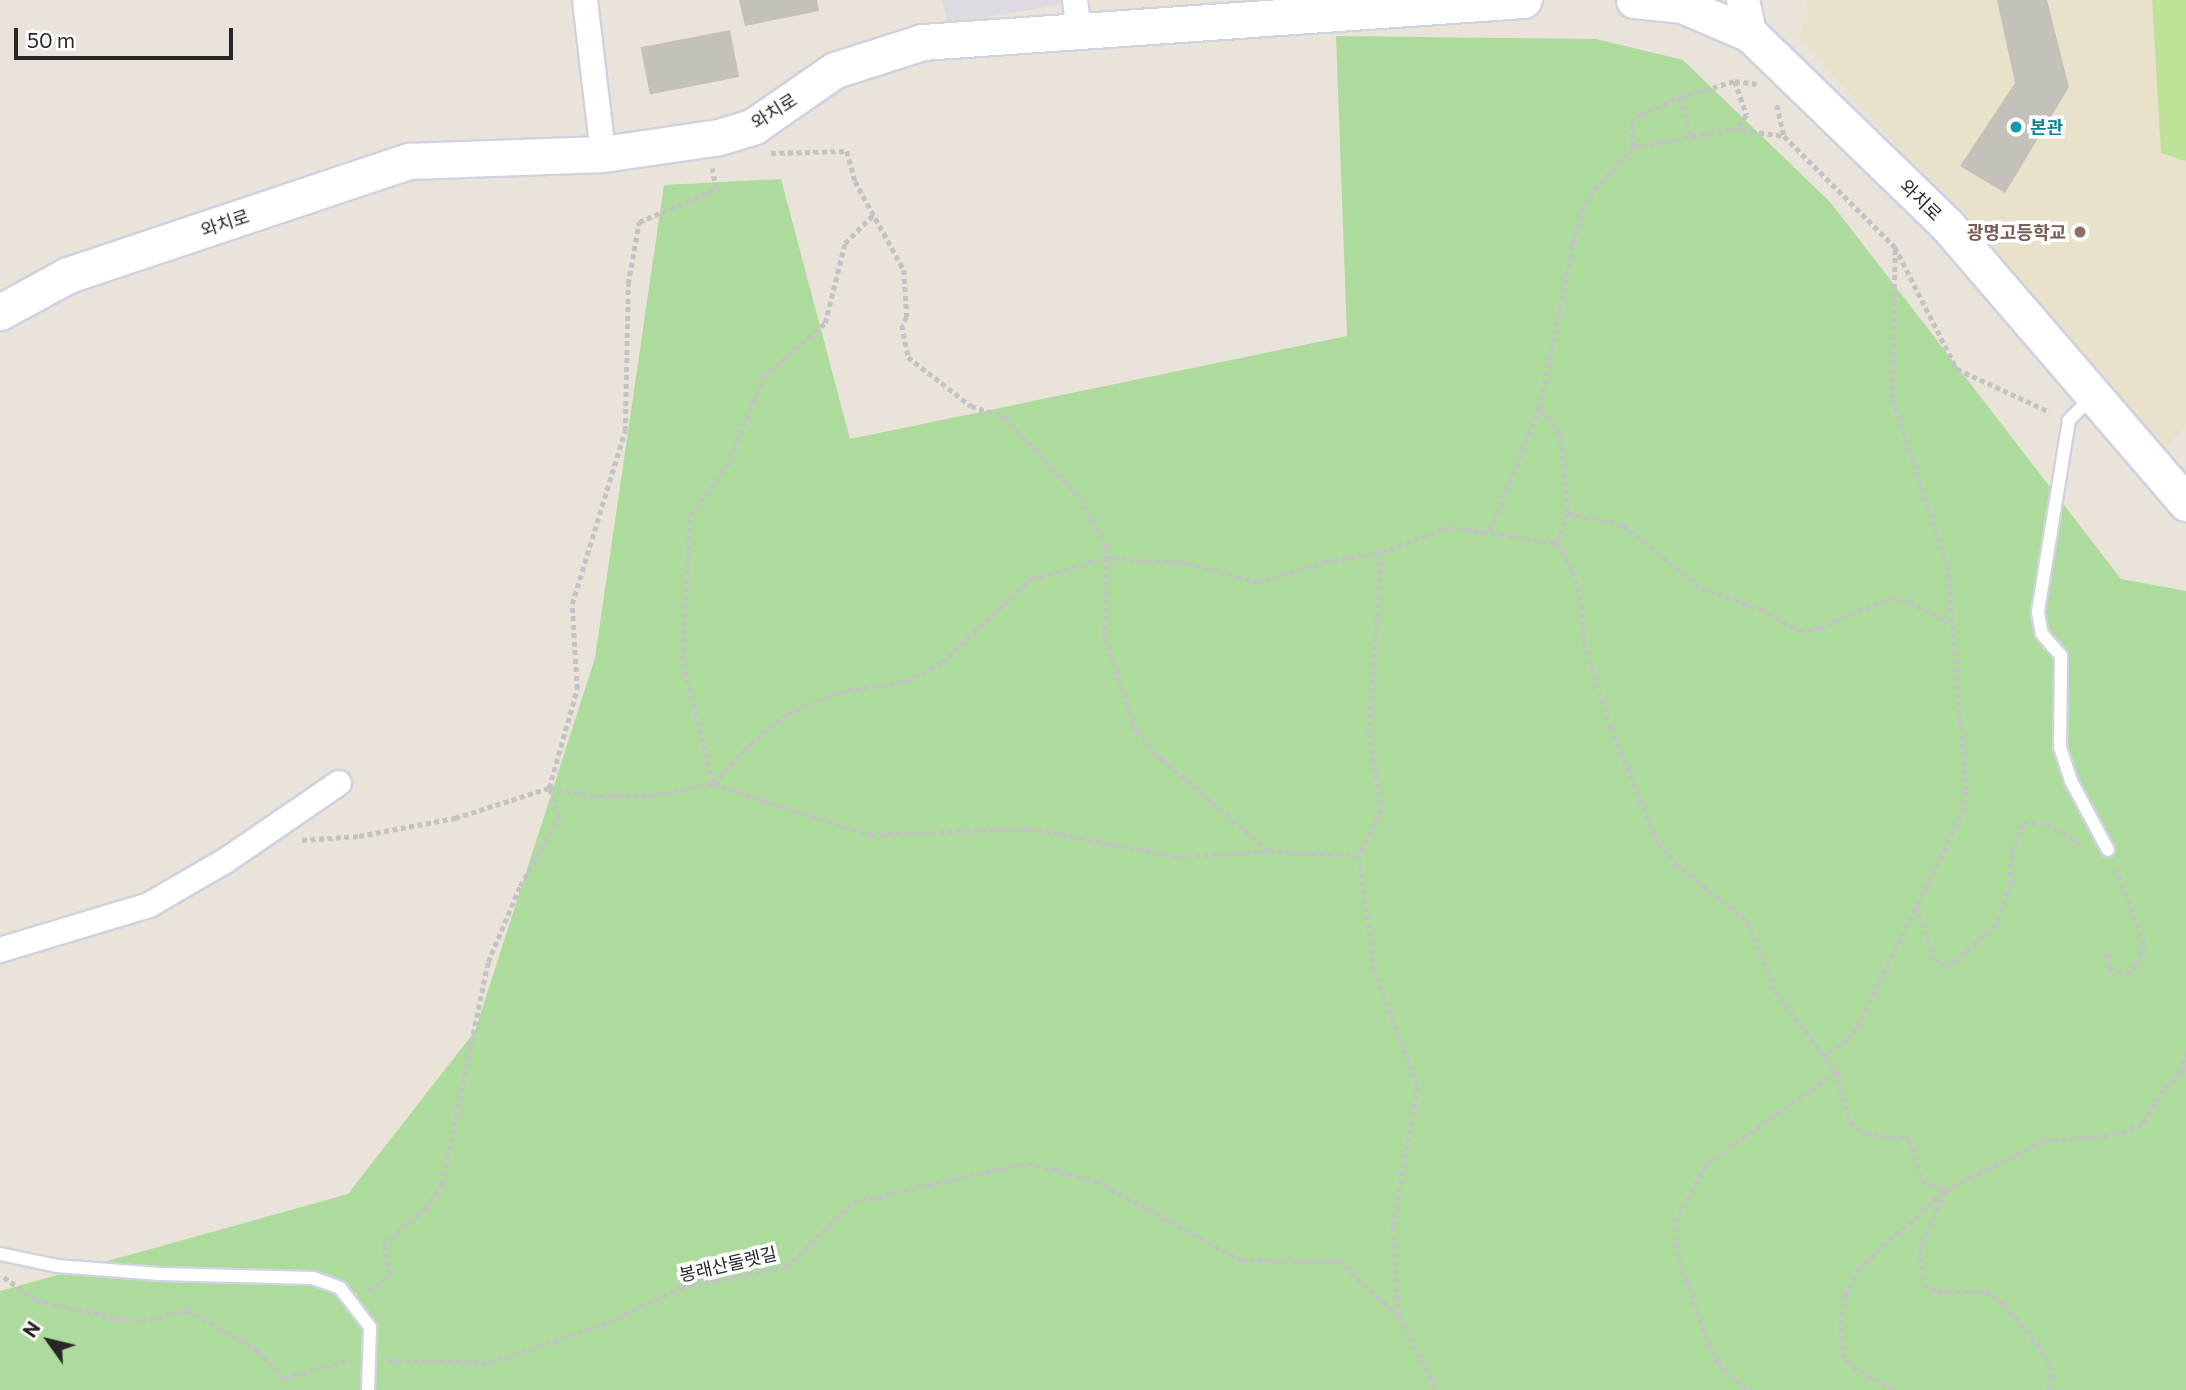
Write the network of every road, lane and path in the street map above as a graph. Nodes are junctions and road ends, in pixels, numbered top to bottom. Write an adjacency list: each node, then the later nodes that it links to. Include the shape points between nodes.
1 (585, 0): 13 (street)
2 (1524, 0): 5 (main road, 와치로)
3 (1634, 0): 6 (main road, 와치로, via 1682,5)
4 (1743, 0): 6 (street)
5 (1077, 15): 8 (main road, 와치로, via 923,42 835,70)
6 (1750, 34): 18 (main road, 와치로, via 1947,225)
7 (1680, 97): 9 (path, via 1735,81 1747,115); 10 (path); 12 (path, via 1634,118)
8 (754, 126): 11 (main road, 와치로); 14 (path, via 768,152 847,151 855,181)
9 (1737, 129): 10 (path); 15 (path, via 1784,136)
10 (1692, 138): 12 (path)
11 (708, 139): 13 (main road, 와치로); 28 (path, via 716,189 639,222 630,252 625,431 572,604 577,688)
12 (1633, 147): 17 (path, via 1581,212)
13 (604, 154): 16 (main road, 와치로, via 410,161 68,275)
14 (874, 214): 24 (path, via 904,270 907,317 902,325 908,357 971,406 1005,417 1080,498 1107,548); 27 (path, via 845,243 825,323 763,377 727,466 690,515 682,660)
15 (1895, 247): 18 (path, via 1957,369); 25 (path, via 1892,399 1942,546)
16 (0, 312)
17 (1539, 409): 20 (path, via 1558,430); 21 (path)
18 (2081, 409): 19 (main road, 와치로); 30 (lane, via 2038,612 2042,634 2061,656 2060,747 2071,781)
19 (2186, 503)
20 (1568, 513): 22 (path); 25 (path, via 1623,525 1702,589 1762,609 1799,631 1819,628 1890,598)
21 (1490, 530): 22 (path); 23 (path, via 1449,527)
22 (1557, 543): 37 (path, via 1573,570 1582,605 1584,642 1611,728 1658,843 1676,864 1748,922 1775,991)
23 (1382, 552): 24 (path, via 1325,562 1257,582 1187,563); 32 (path, via 1368,733 1382,808)
24 (1104, 558): 27 (path, via 1031,579 942,662 907,681 839,692 787,714 744,750); 31 (path, via 1105,637 1136,731 1161,759)
25 (1949, 622): 33 (path, via 1966,791 1962,813)
26 (339, 783): 29 (street)
27 (714, 784): 28 (path, via 657,795 591,796); 31 (path, via 871,835 1029,828 1178,857)
28 (549, 788): 29 (path, via 484,810 359,836); 44 (path, via 559,818 520,886 488,962 442,1184 415,1218 383,1244 390,1275 365,1293)
29 (256, 841): 34 (street, via 149,905)
30 (2108, 850): 33 (path, via 2090,850 2047,824 2023,822 1994,928 1947,967 1934,958); 35 (path, via 2142,926 2144,944 2136,965 2126,974 2109,968)
31 (1269, 851): 32 (path)
32 (1359, 856): 45 (path, via 1374,969 1418,1087 1393,1227)
33 (1916, 905): 37 (path, via 1857,1027 1849,1039)
34 (0, 950)
35 (2109, 953)
36 (2186, 1050): 40 (path)
37 (1822, 1056): 39 (path)
38 (2186, 1068): 40 (path)
39 (1836, 1072): 41 (path, via 1850,1124 1865,1134 1910,1139 1922,1181); 49 (path, via 1707,1163 1674,1222 1678,1257 1709,1348)
40 (2179, 1077): 41 (path, via 2165,1087 2143,1123 2114,1135 2044,1141)
41 (1945, 1190): 50 (path, via 1858,1269 1845,1295 1840,1334 1844,1358 1855,1370); 51 (path, via 1920,1249 1924,1284 1938,1292 1970,1290 1995,1296 2047,1357)
42 (0, 1254): 44 (lane, via 57,1266 160,1274 313,1278 340,1288)
43 (0, 1275): 46 (path, 봉래산둘렛길, via 36,1300 117,1318 141,1321 188,1310 257,1350 284,1378 346,1359)
44 (348, 1297): 46 (lane, via 370,1327)
45 (1398, 1315): 46 (path, 봉래산둘렛길, via 1338,1261 1241,1260 1096,1181 1027,1163 853,1202 786,1267 681,1288 601,1325 489,1363); 48 (path, 봉래산둘렛길)
46 (369, 1360): 47 (lane)
47 (368, 1390)
48 (1437, 1390)
49 (1746, 1390)
50 (1894, 1390)
51 (2049, 1390)

